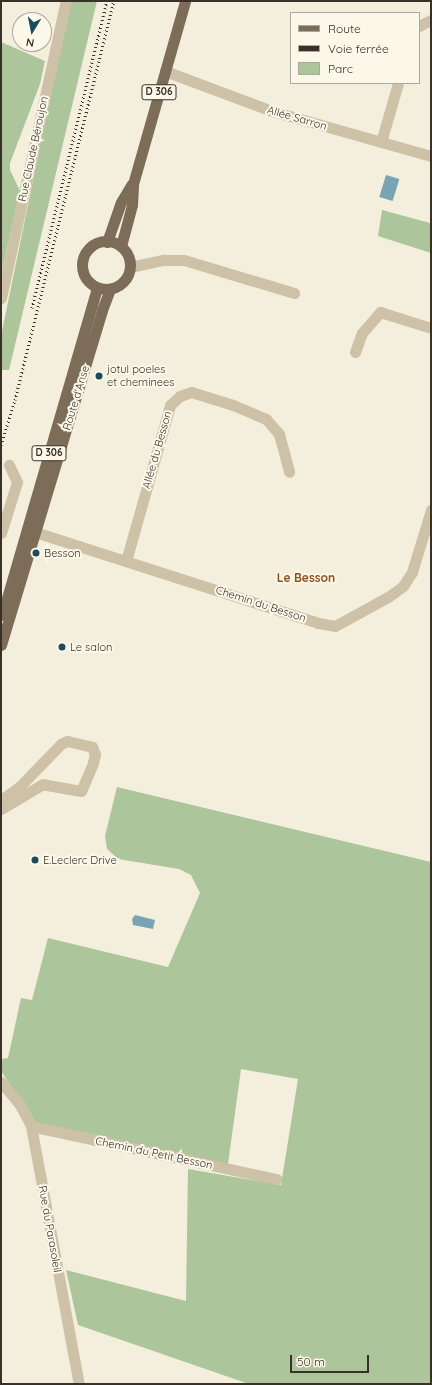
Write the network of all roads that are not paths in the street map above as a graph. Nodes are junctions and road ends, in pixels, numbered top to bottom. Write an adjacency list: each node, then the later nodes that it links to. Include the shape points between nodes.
1 (66, 1): 16 (street, Rue Claude Béroujon)
2 (185, 1): 5 (main road, D 306)
3 (431, 20): 4 (street)
4 (420, 26)
5 (165, 71): 7 (street, Allée Sarron, via 272,111); 9 (main road, D 306)
6 (398, 84): 7 (street)
7 (381, 142): 8 (street, Allée Sarron)
8 (431, 156)
9 (132, 184): 10 (main road, D 306, via 121,202); 11 (main road, D 306, via 132,205)
10 (107, 242): 11 (main road); 13 (main road, via 92,246 83,260 85,276)
11 (121, 246): 12 (main road, via 130,259)
12 (130, 267): 14 (main road, via 124,281); 15 (street, via 164,260 184,260)
13 (97, 288): 14 (main road); 25 (main road, Route d'Anse / D 306)
14 (110, 289): 22 (main road, Route d'Anse / D 306)
15 (294, 293)
16 (1, 298)
17 (431, 328): 18 (street, via 380,312 362,333)
18 (355, 352)
19 (10, 465): 23 (street, via 17,482)
20 (289, 472): 24 (street, Allée du Besson, via 279,434 266,419 233,405 190,392 180,396 170,405)
21 (431, 510): 24 (street, Chemin du Besson, via 412,572 403,586 388,598 335,626 318,623)
22 (35, 532): 24 (street, Chemin du Besson); 27 (main road, Route d'Anse / D 306)
23 (1, 533)
24 (126, 561)
25 (3, 604): 26 (main road, Route d'Anse / D 306)
26 (1, 619)
27 (1, 644)
28 (1, 800): 29 (street, via 20,786 61,744 68,741 92,747 95,754 93,763 80,791 43,784)
29 (1, 809)
30 (1, 1082): 31 (street, Rue du Parasoleil, via 20,1105)
31 (31, 1126): 32 (street, Chemin du Petit Besson); 33 (street, Rue du Parasoleil)
32 (276, 1179)
33 (80, 1384)

